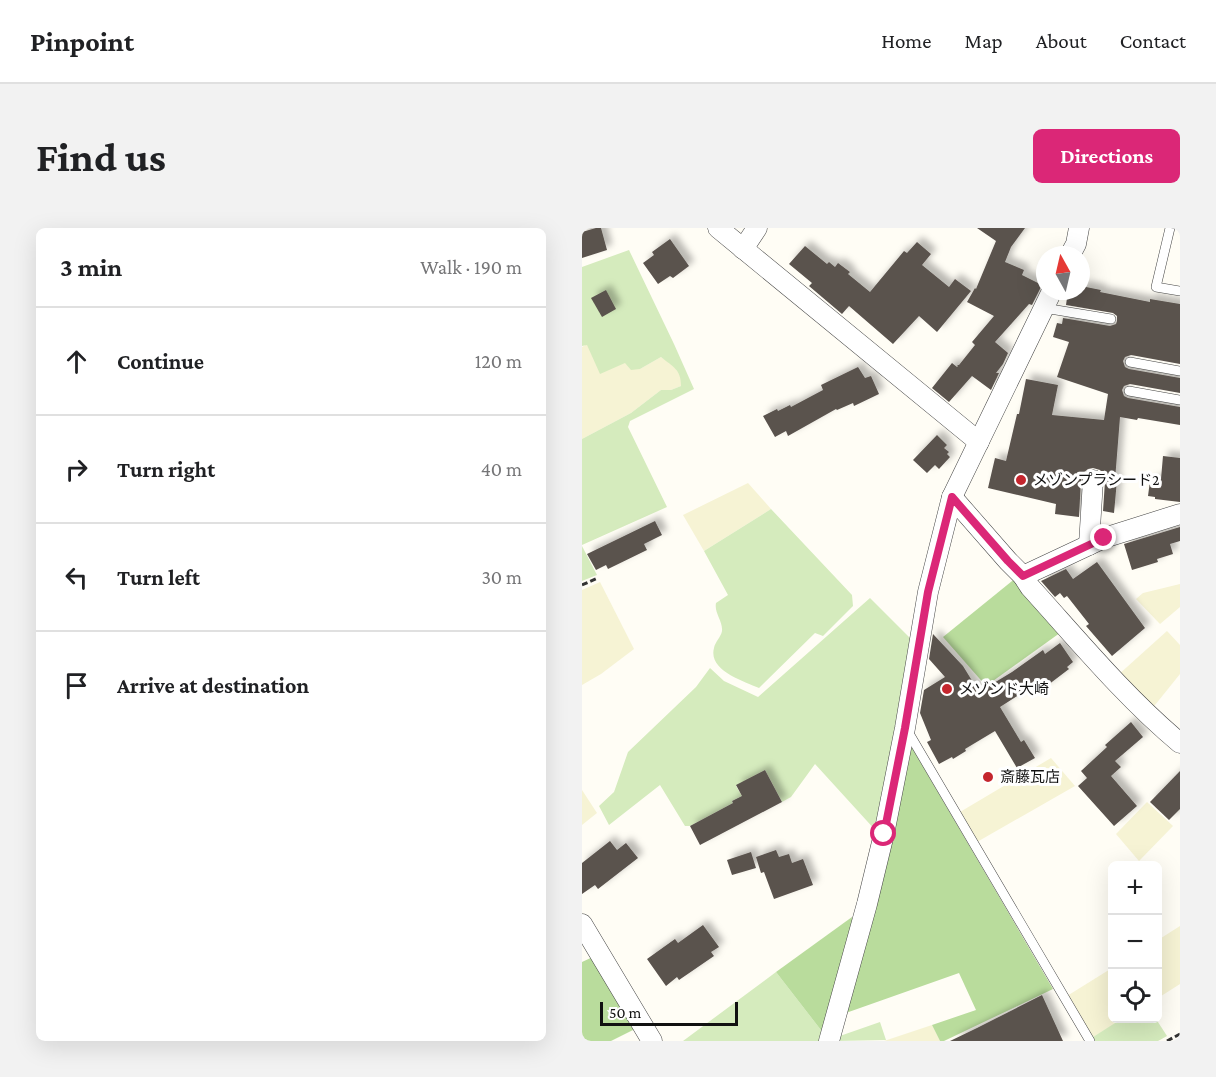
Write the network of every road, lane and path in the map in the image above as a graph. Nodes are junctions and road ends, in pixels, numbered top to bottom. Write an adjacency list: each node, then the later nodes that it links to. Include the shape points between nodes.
1 (718, 228): 6 (street)
2 (757, 228): 6 (street)
3 (1079, 228): 5 (street)
4 (1170, 228): 7 (lane, via 1155,287)
5 (1075, 246)
6 (743, 249): 15 (street)
7 (1180, 291)
8 (1048, 300): 15 (street)
9 (1051, 300): 10 (lane)
10 (1111, 320)
11 (1130, 362): 12 (lane)
12 (1180, 371)
13 (1130, 391): 14 (lane)
14 (1180, 400)
15 (979, 442): 17 (street)
16 (1093, 480): 19 (street)
17 (952, 497): 20 (street); 23 (street, via 928,592)
18 (1180, 514): 19 (street)
19 (1089, 545): 20 (street)
20 (1023, 576): 24 (street, via 1112,677)
21 (598, 578): 22 (path)
22 (582, 585)
23 (905, 728): 28 (street, via 874,874); 29 (lane)
24 (1180, 743)
25 (582, 924): 27 (street)
26 (1180, 1034): 30 (path)
27 (652, 1041)
28 (829, 1041)
29 (1090, 1041)
30 (1167, 1041)

